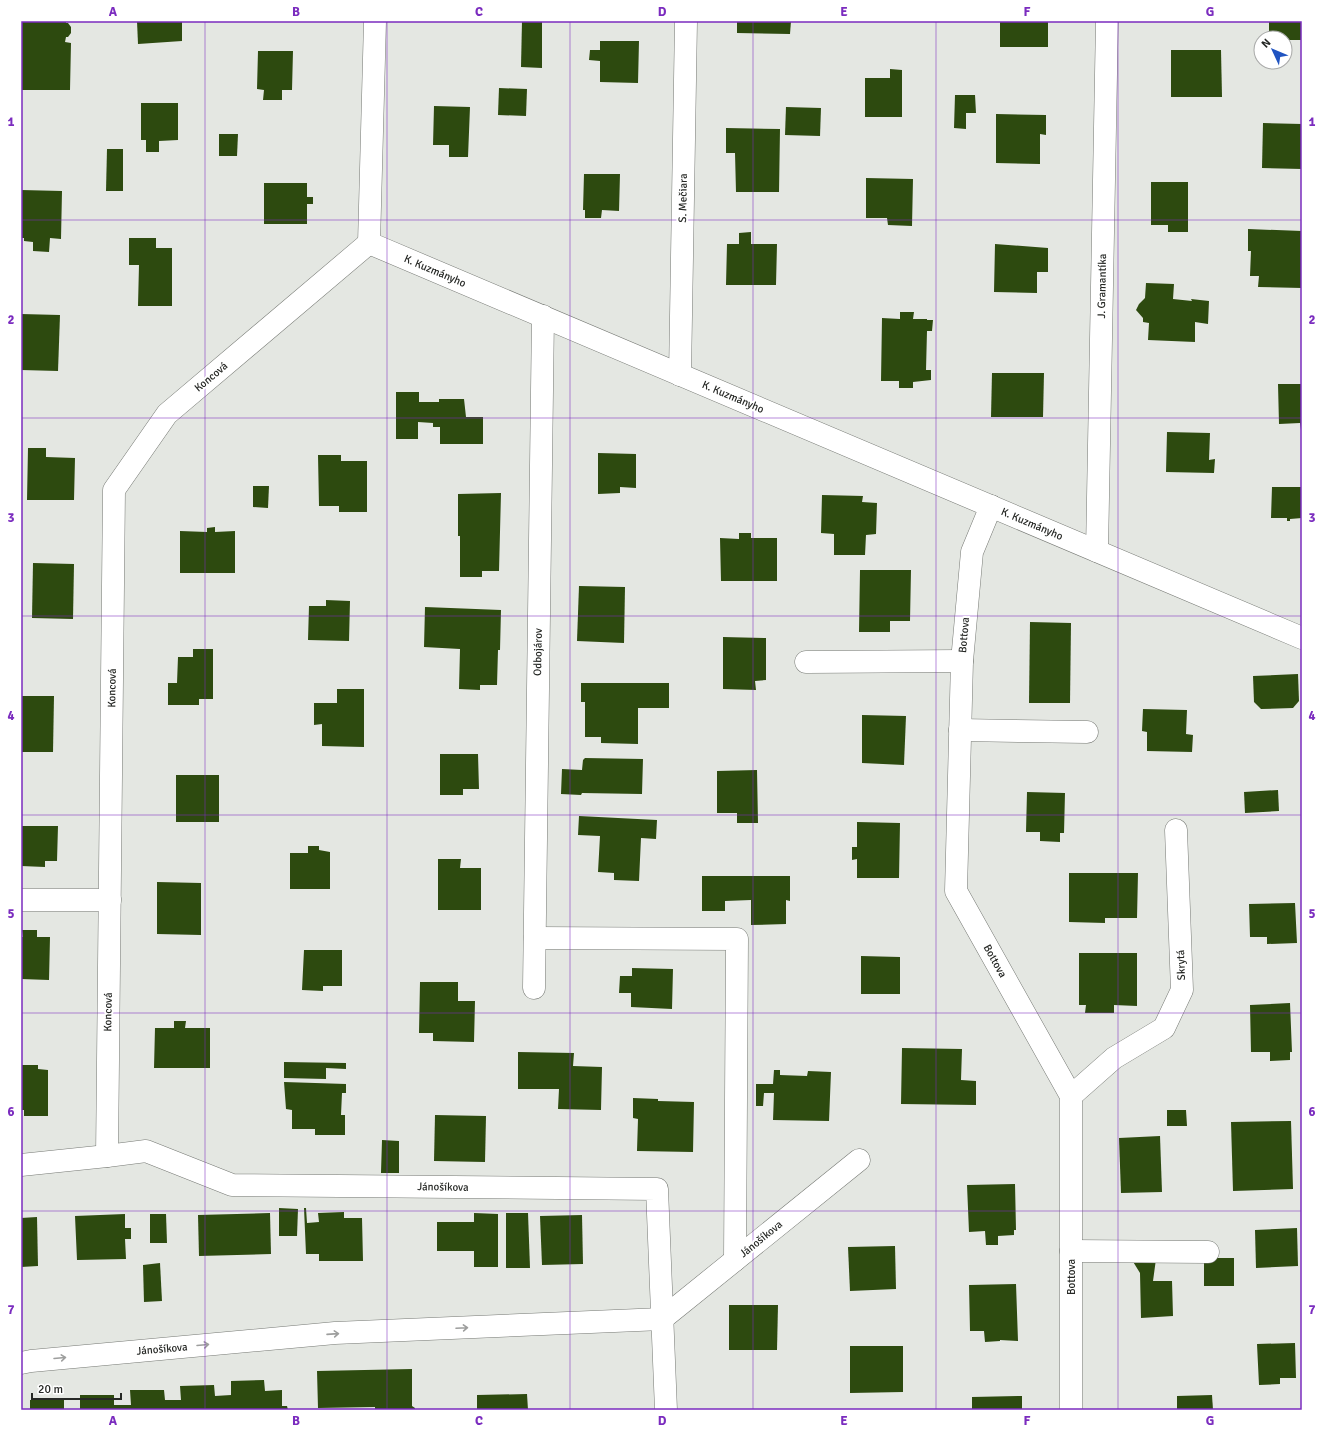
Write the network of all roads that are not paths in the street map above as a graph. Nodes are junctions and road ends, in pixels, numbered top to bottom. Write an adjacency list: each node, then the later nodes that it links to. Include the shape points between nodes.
1 (375, 21): 4 (street)
2 (686, 21): 6 (street, S. Mečiara)
3 (1107, 21): 8 (street, J. Gramantíka)
4 (369, 243): 5 (street, K. Kuzmányho); 16 (street, Koncová, via 168,414 114,490)
5 (543, 316): 6 (street, K. Kuzmányho); 17 (street, Odbojárov)
6 (680, 374): 7 (street, K. Kuzmányho)
7 (991, 506): 8 (street, K. Kuzmányho); 10 (street, Bottova, via 972,552)
8 (1097, 551): 9 (street, K. Kuzmányho)
9 (1302, 638)
10 (962, 661): 11 (street); 12 (street, Bottova)
11 (806, 662)
12 (960, 730): 13 (street); 19 (street, Bottova, via 956,891)
13 (1087, 732)
14 (1176, 830): 19 (street, Skrytá, via 1182,990 1164,1028 1114,1058)
15 (21, 900): 16 (street)
16 (110, 900): 20 (street, Koncová)
17 (535, 938): 18 (street, Odbojárov); 25 (street, via 737,939)
18 (534, 988)
19 (1071, 1096): 23 (street, Bottova)
20 (107, 1156): 22 (street); 26 (street, Jánošíkova, via 146,1151 232,1185 657,1189)
21 (859, 1160): 25 (street, Jánošíkova)
22 (21, 1165)
23 (1071, 1251): 24 (street); 29 (street, Bottova)
24 (1208, 1252)
25 (735, 1260): 26 (street, Jánošíkova)
26 (662, 1319): 27 (street, Jánošíkova, one-way to 26, via 335,1333); 28 (street, Jánošíkova)
27 (21, 1363)
28 (666, 1410)
29 (1071, 1410)

